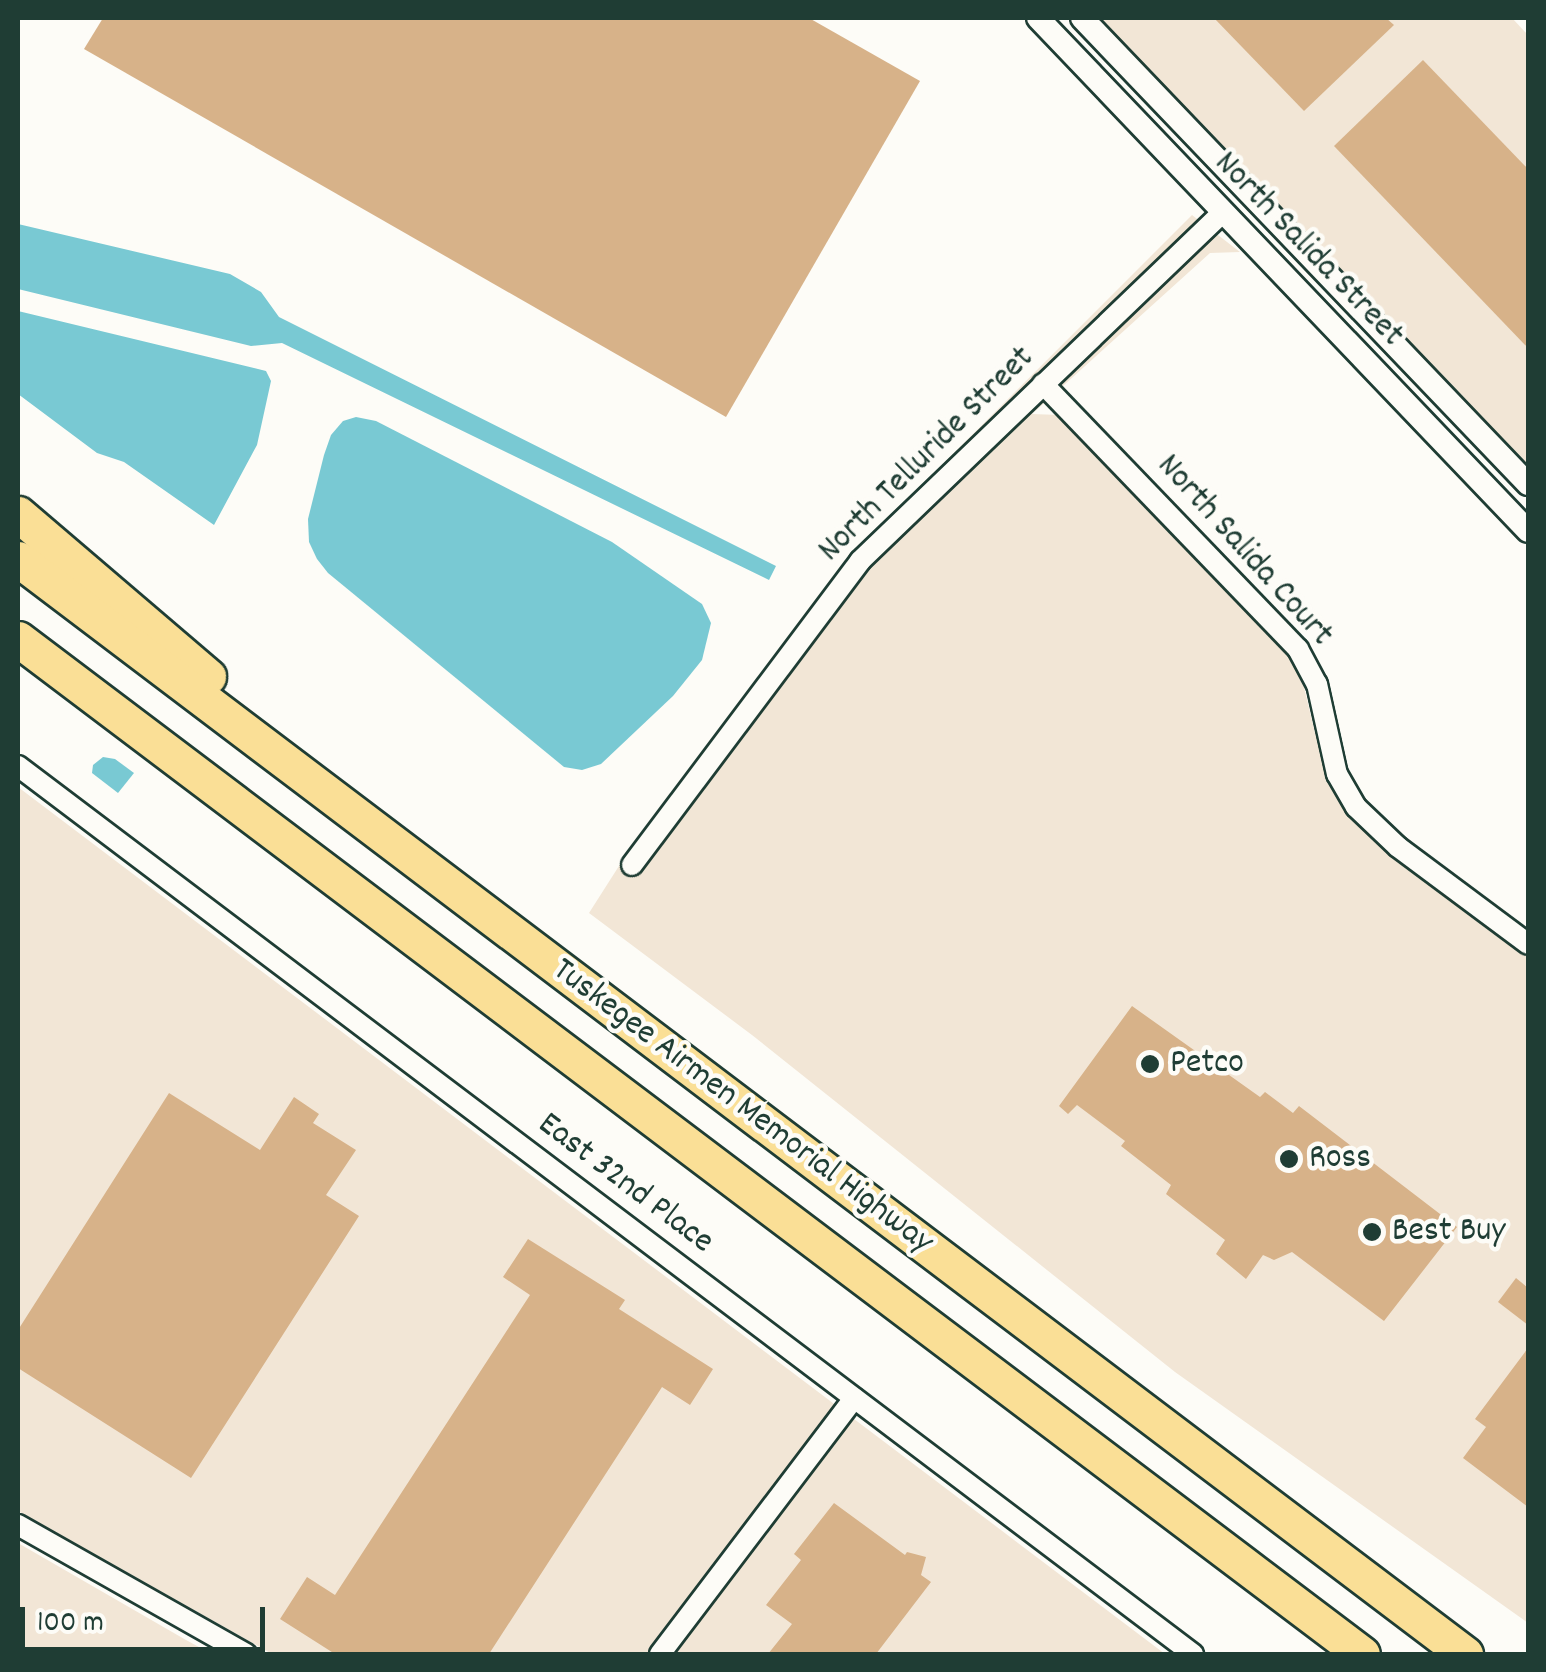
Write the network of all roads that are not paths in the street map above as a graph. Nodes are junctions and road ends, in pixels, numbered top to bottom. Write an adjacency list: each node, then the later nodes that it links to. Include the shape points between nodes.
1 (1038, 18): 3 (street, North Salida Street)
2 (1082, 18): 5 (street, North Salida Street)
3 (1224, 212): 4 (street, North Telluride Street); 7 (street, North Salida Street)
4 (1043, 384): 12 (street, North Telluride Street, via 860,561); 15 (street, North Salida Court, via 1298,649 1317,684 1337,774 1356,807 1398,847)
5 (1528, 484)
6 (18, 514): 14 (highway)
7 (1528, 531)
8 (18, 559): 14 (highway, Tuskegee Airmen Memorial Highway)
9 (18, 638): 13 (highway, Tuskegee Airmen Memorial Highway)
10 (18, 656): 13 (highway)
11 (18, 766): 16 (street, East 32nd Place)
12 (632, 865)
13 (334, 880): 21 (highway, Tuskegee Airmen Memorial Highway)
14 (483, 910): 22 (highway, Tuskegee Airmen Memorial Highway)
15 (1528, 944)
16 (854, 1398): 19 (street); 20 (street, East 32nd Place)
17 (18, 1524): 18 (street)
18 (246, 1654)
19 (660, 1654)
20 (1193, 1654)
21 (1362, 1654)
22 (1465, 1654)

